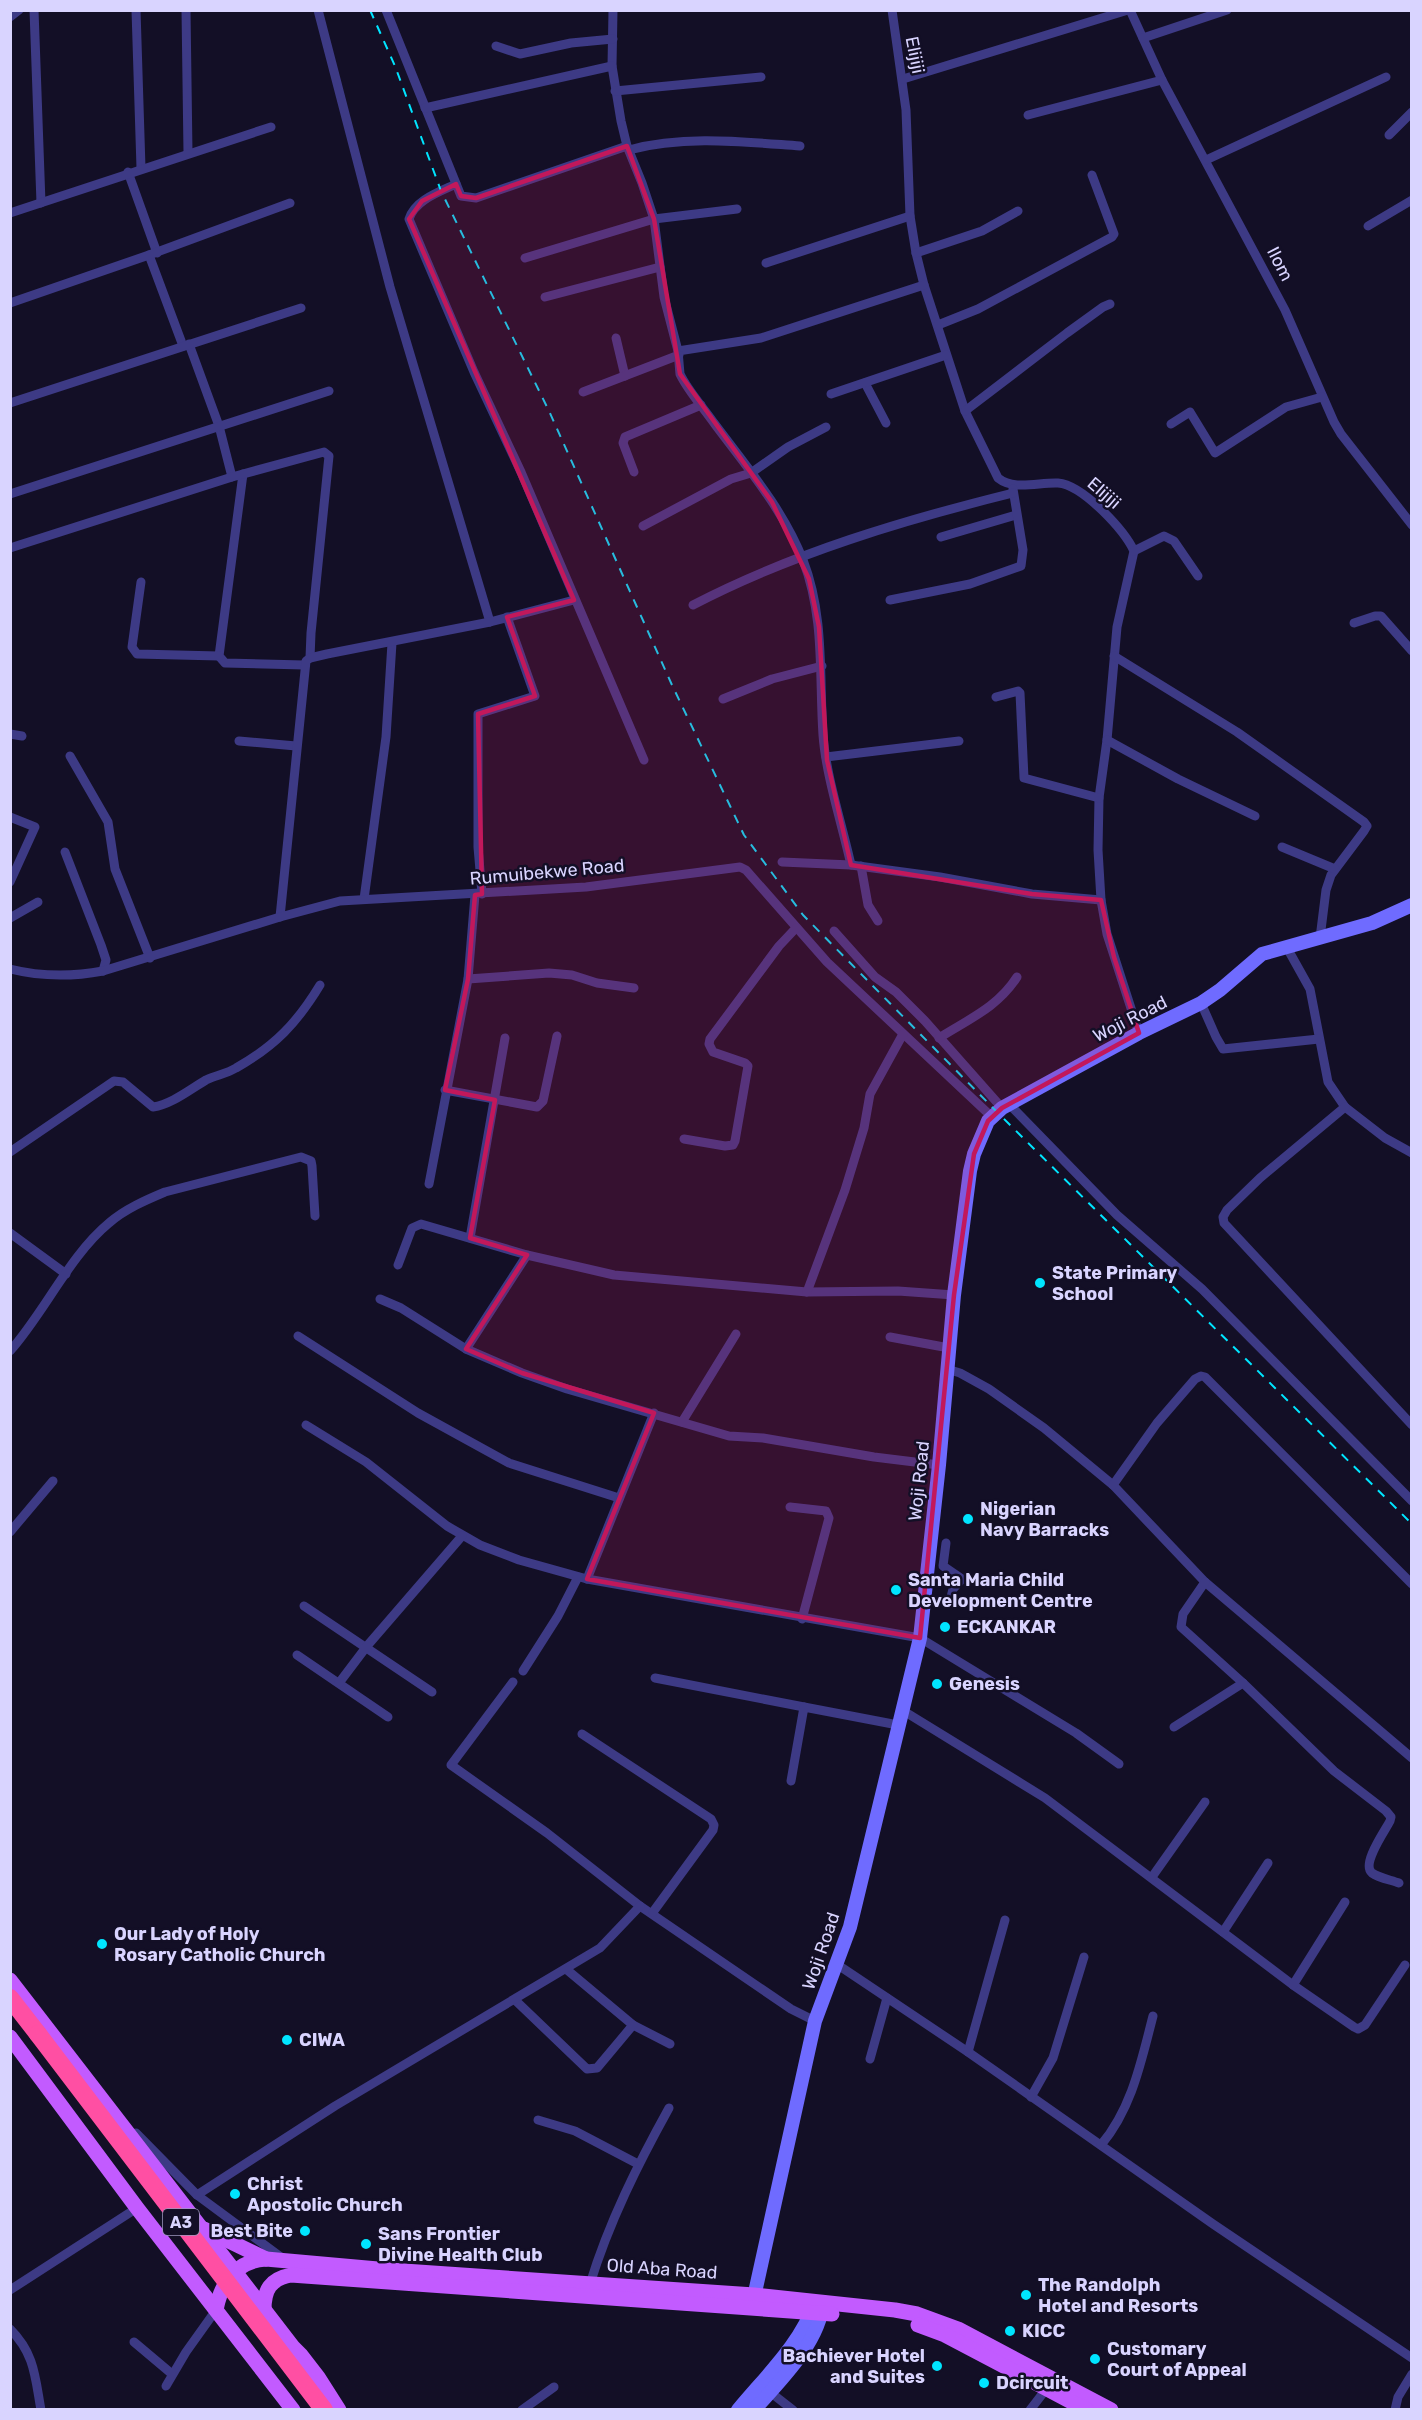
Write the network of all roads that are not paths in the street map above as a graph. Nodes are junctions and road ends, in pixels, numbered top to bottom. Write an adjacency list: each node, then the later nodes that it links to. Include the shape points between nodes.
1 (19, 10): 12 (street)
2 (34, 10): 36 (street)
3 (136, 10): 31 (street)
4 (186, 10): 29 (street)
5 (318, 10): 91 (street, via 390,287)
6 (386, 10): 22 (street)
7 (622, 10): 11 (street)
8 (892, 10): 19 (street, Elijiji)
9 (1129, 10): 13 (street, Ilom); 19 (street)
10 (1227, 10): 13 (street)
11 (613, 11): 14 (street)
12 (10, 17)
13 (1143, 38): 20 (street, Ilom)
14 (613, 39): 15 (street, via 520,54); 16 (street)
15 (496, 46)
16 (612, 66): 21 (street); 22 (street)
17 (761, 77): 21 (street)
18 (1386, 77): 30 (street)
19 (903, 79): 41 (street, Elijiji)
20 (1162, 80): 24 (street); 30 (street, Ilom)
21 (615, 91): 28 (street)
22 (425, 108): 34 (street)
23 (1412, 112): 26 (street)
24 (1028, 115)
25 (271, 127): 29 (street)
26 (1389, 135)
27 (800, 146): 28 (street, via 720,141)
28 (628, 148): 34 (street, via 476,198 461,196); 42 (street)
29 (188, 153): 31 (street)
30 (1206, 160): 64 (street, Ilom, via 1286,310)
31 (141, 168): 32 (street)
32 (128, 172): 36 (street); 45 (street)
33 (1092, 175): 54 (street, via 1112,237 978,309)
34 (456, 184): 87 (street, via 422,201 411,211 409,219)
35 (1412, 200): 43 (street)
36 (41, 203): 40 (street)
37 (290, 203): 45 (street)
38 (737, 209): 42 (street)
39 (1018, 211): 44 (street, via 982,231)
40 (10, 213)
41 (910, 216): 44 (street, Elijiji); 47 (street)
42 (654, 219): 46 (street); 48 (street)
43 (1368, 226)
44 (916, 253): 49 (street, Elijiji)
45 (153, 254): 51 (street); 56 (street)
46 (525, 258)
47 (766, 263)
48 (660, 267): 50 (street); 57 (street)
49 (924, 285): 54 (street, Elijiji); 57 (street, via 761,338)
50 (545, 297)
51 (10, 303)
52 (1110, 304): 67 (street)
53 (301, 308): 56 (street)
54 (938, 326): 58 (street, Elijiji)
55 (616, 338): 59 (street)
56 (186, 345): 65 (street); 70 (street)
57 (679, 353): 59 (street); 66 (street, via 682,379)
58 (946, 355): 60 (street); 67 (street, Elijiji)
59 (625, 376): 62 (street)
60 (865, 383): 63 (street); 68 (street)
61 (329, 391): 70 (street)
62 (584, 392)
63 (831, 394)
64 (1322, 397): 69 (street, via 1286,407 1215,453 1190,412); 79 (street, Ilom, via 1341,434)
65 (10, 404)
66 (701, 405): 72 (street, via 625,437 623,443); 73 (street)
67 (965, 411): 76 (street, Elijiji, via 994,472)
68 (886, 423)
69 (1172, 424)
70 (219, 426): 75 (street); 77 (street)
71 (826, 427): 73 (street)
72 (634, 472)
73 (751, 473): 80 (street, via 731,479); 84 (street, via 772,502)
74 (243, 474): 75 (street); 95 (street); 97 (street, via 324,452 329,456)
75 (232, 477): 82 (street)
76 (1012, 488): 78 (street); 83 (street, Elijiji, via 1059,483 1071,487 1118,526); 84 (street)
77 (10, 494)
78 (1016, 515): 81 (street); 88 (street, via 1023,550 1021,566 970,584)
79 (1412, 525)
80 (643, 526)
81 (941, 537)
82 (10, 548)
83 (1134, 552): 85 (street, via 1169,537); 96 (street, via 1120,608)
84 (802, 558): 89 (street); 98 (street, via 814,596)
85 (1198, 576)
86 (141, 582): 95 (street, via 134,652)
87 (574, 600): 90 (street); 109 (street)
88 (890, 600)
89 (693, 605)
90 (507, 617): 91 (street); 119 (street, via 535,696 478,714)
91 (490, 622): 93 (street)
92 (1354, 623): 94 (street, via 1381,616)
93 (392, 643): 97 (street); 120 (street, via 386,737)
94 (1412, 651)
95 (219, 656): 97 (street, via 225,663)
96 (1114, 656): 103 (street); 117 (street, via 1237,732 1364,822 1364,831)
97 (307, 661): 106 (street)
98 (822, 666): 100 (street, via 772,679); 108 (street)
99 (996, 696): 110 (street, via 1020,693 1024,778)
100 (723, 699)
101 (10, 734): 102 (street)
102 (22, 736)
103 (1107, 740): 110 (street); 111 (street)
104 (239, 741): 106 (street)
105 (959, 741): 108 (street)
106 (296, 746): 124 (street)
107 (70, 756): 131 (street, via 108,822 115,869)
108 (826, 757): 116 (street)
109 (644, 760)
110 (1100, 798): 121 (street)
111 (1255, 816)
112 (10, 817): 118 (street, via 35,827)
113 (1282, 847): 117 (street)
114 (65, 852): 133 (street, via 106,960)
115 (782, 862): 116 (street)
116 (856, 865): 121 (street, via 1032,894); 126 (street, via 868,905)
117 (1335, 868): 129 (street, via 1326,890)
118 (10, 882)
119 (479, 894): 120 (street, Rumuibekwe Road); 127 (street, Rumuibekwe Road, via 586,887 740,867); 135 (street)
120 (364, 899): 124 (street, Rumuibekwe Road)
121 (1101, 900): 139 (street, via 1113,957)
122 (38, 902): 125 (street)
123 (1412, 905): 129 (main road, Woji Road)
124 (280, 916): 131 (street, Rumuibekwe Road)
125 (10, 918)
126 (878, 921)
127 (796, 928): 140 (street, Rumuibekwe Road, via 855,991); 149 (street, via 710,1040 713,1052 748,1066 735,1141 724,1146)
128 (834, 931): 143 (street)
129 (1320, 938): 130 (main road, Woji Road)
130 (1286, 946): 138 (main road, Woji Road, via 1257,957); 144 (street, via 1310,989)
131 (150, 958): 133 (street, Rumuibekwe Road)
132 (10, 969): 133 (street, Rumuibekwe Road, via 55,976)
133 (103, 971)
134 (1017, 977): 143 (street, via 993,1005)
135 (468, 978): 137 (street, via 549,973); 145 (street)
136 (320, 985): 150 (street, via 289,1029 228,1073 215,1075 170,1102 153,1107 123,1082 114,1081)
137 (634, 988)
138 (1201, 1003): 139 (main road, Woji Road); 144 (street, via 1223,1049)
139 (1139, 1033): 148 (main road, Woji Road)
140 (903, 1034): 148 (street, Rumuibekwe Road); 159 (street, via 870,1094 845,1190)
141 (556, 1036): 146 (street, via 541,1104 537,1107)
142 (505, 1038): 146 (street)
143 (939, 1038): 148 (street)
144 (1318, 1039): 147 (street, via 1328,1082)
145 (446, 1090): 146 (street); 152 (street)
146 (495, 1100): 155 (street)
147 (1345, 1107): 151 (street); 172 (street, via 1260,1178 1227,1210 1224,1223)
148 (1001, 1110): 160 (main road, Woji Road, via 981,1137 970,1171); 177 (street, via 1202,1289)
149 (684, 1139)
150 (10, 1152)
151 (1412, 1153)
152 (429, 1184)
153 (315, 1216): 158 (street, via 311,1161 301,1157 147,1200 99,1231)
154 (10, 1233): 158 (street)
155 (470, 1238): 156 (street); 157 (street, via 416,1225)
156 (527, 1255): 159 (street, via 614,1275); 166 (street)
157 (398, 1264)
158 (66, 1274): 167 (street)
159 (807, 1292): 160 (street)
160 (954, 1295): 165 (main road, Woji Road)
161 (380, 1299): 166 (street)
162 (736, 1334): 170 (street)
163 (298, 1336): 176 (street, via 381,1391 509,1463)
164 (890, 1337): 165 (street)
165 (949, 1348): 168 (main road, Woji Road)
166 (466, 1349): 169 (street, via 522,1373)
167 (10, 1351)
168 (947, 1369): 173 (main road, Woji Road); 175 (street, via 989,1389)
169 (654, 1413): 170 (street); 176 (street)
170 (682, 1422): 173 (street, via 729,1436)
171 (306, 1425): 180 (street, via 366,1462)
172 (1412, 1425)
173 (939, 1465): 188 (main road, Woji Road)
174 (53, 1481): 179 (street)
175 (1113, 1485): 183 (street); 184 (street, via 1157,1423 1202,1376)
176 (619, 1498): 182 (street)
177 (1412, 1501)
178 (790, 1507): 187 (street, via 826,1511 829,1518)
179 (10, 1532)
180 (462, 1536): 182 (street, via 519,1560); 189 (street)
181 (946, 1543): 185 (street, via 943,1566 962,1579 953,1589)
182 (583, 1578): 187 (street); 191 (street)
183 (1205, 1582): 195 (street, via 1183,1614 1181,1627); 203 (street)
184 (1412, 1584)
185 (951, 1600)
186 (304, 1606): 189 (street)
187 (802, 1619): 188 (street)
188 (920, 1638): 198 (main road, Woji Road); 204 (street)
189 (367, 1646): 194 (street); 196 (street)
190 (297, 1655): 194 (street)
191 (523, 1671)
192 (655, 1678): 197 (street)
193 (513, 1682): 211 (street, via 451,1765)
194 (339, 1683): 199 (street)
195 (1243, 1683): 201 (street); 209 (street, via 1334,1771 1391,1817 1370,1858 1369,1868)
196 (432, 1692)
197 (804, 1707): 200 (street); 205 (street)
198 (902, 1710): 200 (main road, Woji Road); 208 (street, via 1045,1798)
199 (388, 1717)
200 (898, 1725): 216 (main road, Woji Road)
201 (1174, 1727)
202 (582, 1734): 212 (street, via 711,1819 714,1825)
203 (1412, 1758)
204 (1119, 1764)
205 (791, 1781)
206 (1205, 1802): 208 (street)
207 (1268, 1863): 214 (street)
208 (1152, 1877): 214 (street)
209 (1399, 1883)
210 (1346, 1902): 220 (street)
211 (640, 1906): 212 (street); 218 (street, via 608,1941)
212 (653, 1912): 226 (street)
213 (1005, 1920): 231 (street)
214 (1223, 1932): 220 (street)
215 (1084, 1957): 233 (street, via 1053,2058)
216 (838, 1965): 222 (street); 226 (main road, Woji Road)
217 (1405, 1965): 220 (street, via 1365,2025 1358,2029)
218 (566, 1969): 223 (street); 227 (street)
219 (10, 1980): 236 (main road)
220 (1293, 1984)
221 (10, 1998): 229 (highway, A3)
222 (887, 1998): 231 (street); 232 (street)
223 (515, 2000): 227 (street, via 587,2069 597,2068); 239 (street, via 335,2106)
224 (1153, 2016): 237 (street, via 1128,2102)
225 (10, 2017): 229 (highway, A3)
226 (815, 2021): 247 (main road, Woji Road)
227 (633, 2025): 230 (street)
228 (10, 2037): 240 (main road)
229 (33, 2037): 265 (highway, A3); 266 (highway, A3, bridge)
230 (670, 2044)
231 (968, 2052): 233 (street)
232 (870, 2059)
233 (1031, 2097): 237 (street)
234 (669, 2108): 238 (street)
235 (538, 2120): 238 (street, via 575,2131)
236 (123, 2126): 239 (street, via 128,2125); 241 (main road)
237 (1101, 2145): 254 (street)
238 (638, 2164): 245 (street)
239 (197, 2195): 243 (street)
240 (137, 2208): 246 (street); 249 (main road)
241 (200, 2227): 242 (main road); 244 (main road)
242 (266, 2259): 243 (main road, Old Aba Road); 244 (main road, Old Aba Road)
243 (287, 2261): 245 (main road, Old Aba Road)
244 (236, 2271): 249 (main road, via 219,2292); 250 (main road)
245 (590, 2284): 247 (main road, Old Aba Road)
246 (10, 2290)
247 (753, 2301): 248 (main road, Old Aba Road); 250 (main road, Old Aba Road, via 291,2275 269,2285)
248 (818, 2307): 259 (main road, Old Aba Road, via 927,2328); 261 (main road, via 809,2341); 269 (main road); 274 (main road, Old Aba Road, via 895,2310 937,2320)
249 (216, 2310): 255 (street); 260 (main road)
250 (264, 2310): 253 (main road)
251 (10, 2329): 263 (street, via 19,2337 34,2365)
252 (134, 2342): 255 (street)
253 (293, 2347): 260 (main road, via 304,2371 304,2382 297,2390); 267 (main road)
254 (1412, 2358)
255 (172, 2374): 257 (street)
256 (1412, 2374): 275 (street)
257 (166, 2386)
258 (554, 2387): 268 (street)
259 (1047, 2388): 262 (main road, Old Aba Road); 272 (street)
260 (278, 2389): 264 (main road)
261 (770, 2392): 270 (main road); 271 (street)
262 (1066, 2405): 273 (main road, Old Aba Road)
263 (41, 2409)
264 (293, 2409)
265 (310, 2409)
266 (324, 2409)
267 (339, 2409)
268 (522, 2409)
269 (738, 2409)
270 (754, 2409)
271 (793, 2409)
272 (1030, 2409)
273 (1087, 2409)
274 (1111, 2409)
275 (1395, 2409)

